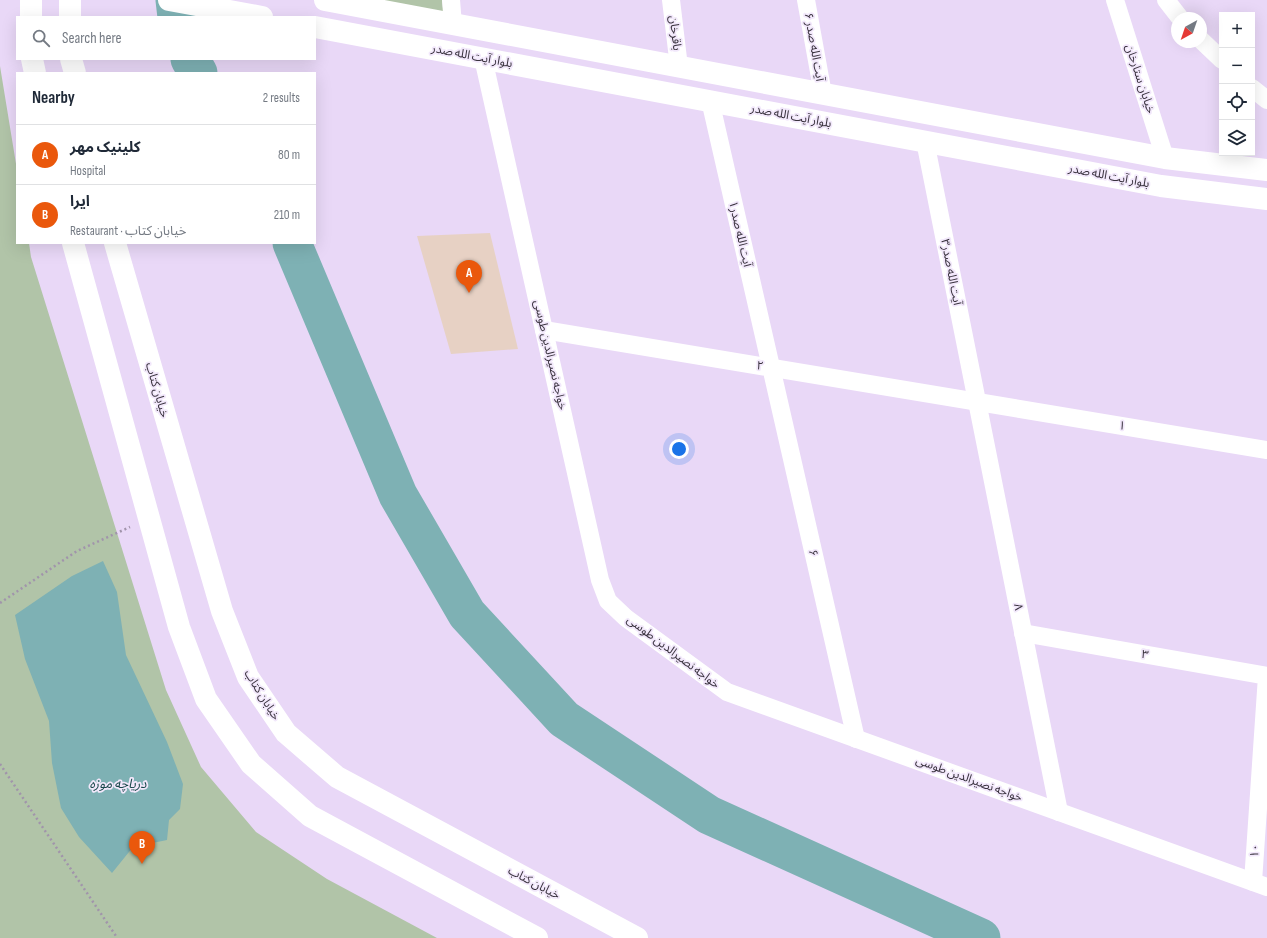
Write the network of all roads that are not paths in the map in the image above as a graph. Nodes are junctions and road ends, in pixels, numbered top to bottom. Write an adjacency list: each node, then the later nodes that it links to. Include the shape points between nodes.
1 (31, 0): 11 (main road)
2 (70, 0): 12 (main road)
3 (169, 0): 13 (main road)
4 (325, 0): 14 (main road)
5 (451, 0): 14 (street)
6 (671, 0): 21 (street, باقرخان)
7 (806, 0): 25 (street, آیت الله صدر ۶)
8 (1114, 0): 29 (street, خیابان ستارخان)
9 (1166, 0): 10 (street)
10 (1175, 12)
11 (31, 16)
12 (70, 16)
13 (257, 16)
14 (453, 24): 21 (main road)
15 (316, 27): 18 (main road, بلوار آیت الله صدر)
16 (1207, 46): 17 (street)
17 (1219, 57)
18 (483, 58): 26 (main road, بلوار آیت الله صدر); 34 (street, خواجه نصیرالدین طوسی)
19 (32, 60): 22 (main road)
20 (72, 60): 23 (main road)
21 (679, 67): 25 (main road)
22 (35, 72)
23 (75, 72)
24 (1255, 90): 27 (street)
25 (823, 94): 29 (main road)
26 (710, 100): 28 (main road, بلوار آیت الله صدر); 35 (street, ۱آیت الله صدر)
27 (1267, 100)
28 (925, 141): 31 (main road, بلوار آیت الله صدر, via 1161,186); 36 (street, ۳آیت الله صدر)
29 (1165, 158): 30 (main road)
30 (1267, 170)
31 (1267, 199)
32 (73, 244): 43 (main road, via 179,627 206,699 251,764 310,816)
33 (115, 244): 44 (main road, خیابان کتاب, via 222,611 248,677 286,732 337,777)
34 (544, 330): 35 (street, ۲); 40 (street, خواجه نصیرالدین طوسی, via 600,580 608,602 727,692)
35 (771, 368): 36 (street, ۲); 40 (street, ۶)
36 (977, 402): 37 (street, ۱‍); 38 (street, ۸)
37 (1267, 450)
38 (1023, 633): 39 (street, ۳); 41 (street, ۸)
39 (1267, 676): 42 (street, ۱۰)
40 (856, 739): 41 (street, خواجه نصیرالدین طوسی)
41 (1059, 812): 42 (street, خواجه نصیرالدین طوسی)
42 (1260, 884)
43 (537, 938)
44 (637, 938)

